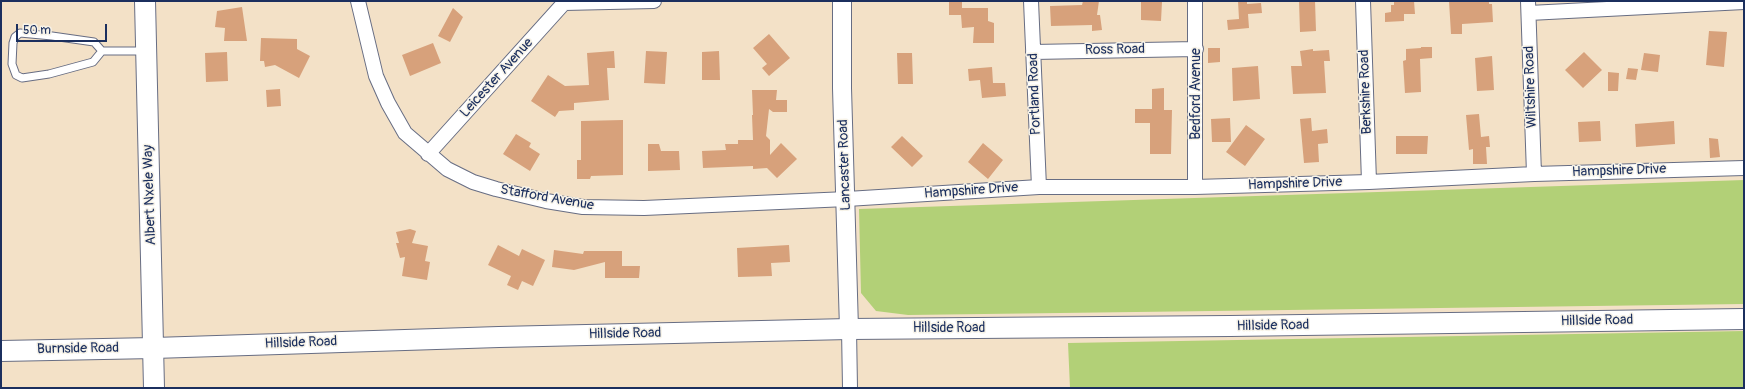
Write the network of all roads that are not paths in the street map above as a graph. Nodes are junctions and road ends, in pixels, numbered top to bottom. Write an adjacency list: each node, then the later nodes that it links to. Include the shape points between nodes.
1 (145, 1): 12 (main road, Albert Nxele Way)
2 (358, 1): 15 (street, Stafford Avenue, via 376,76 388,103 405,133)
3 (654, 1): 8 (street)
4 (842, 1): 21 (street, Lancaster Road)
5 (1031, 1): 14 (street, Portland Road)
6 (1195, 1): 11 (street, Bedford Avenue)
7 (1363, 1): 18 (street, Berkshire Road)
8 (564, 2): 15 (street, Leicester Avenue)
9 (1744, 2): 10 (street)
10 (1529, 7): 17 (street, Wiltshire Road)
11 (1196, 49): 14 (street, Ross Road); 20 (street, Bedford Avenue)
12 (146, 50): 13 (lane); 24 (main road, Albert Nxele Way)
13 (102, 51): 13 (lane, via 93,62 29,77 22,78 16,75 12,64 13,42 20,33 94,42)
14 (1033, 52): 19 (street, Portland Road)
15 (428, 154): 21 (street, Stafford Avenue, via 448,169 481,184 546,201 582,207 644,208)
16 (1744, 168): 17 (street, Hampshire Drive)
17 (1534, 174): 18 (street, Hampshire Drive)
18 (1368, 182): 20 (street, Hampshire Drive)
19 (1039, 187): 20 (street, Hampshire Drive); 21 (street, Hampshire Drive)
20 (1195, 187)
21 (846, 199): 23 (street, Lancaster Road)
22 (1744, 319): 23 (main road, Hillside Road)
23 (849, 329): 24 (main road, Hillside Road); 27 (street)
24 (154, 348): 25 (main road, Burnside Road); 26 (main road, Albert Nxele Way)
25 (1, 351)
26 (154, 388)
27 (850, 388)

